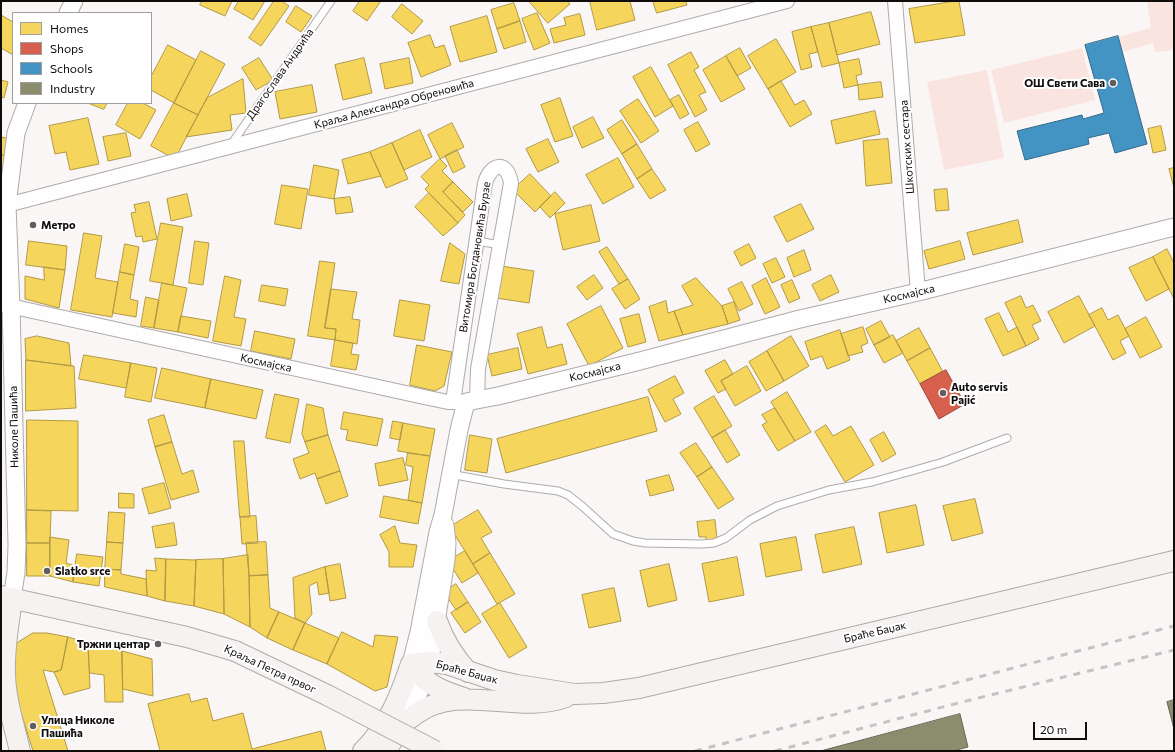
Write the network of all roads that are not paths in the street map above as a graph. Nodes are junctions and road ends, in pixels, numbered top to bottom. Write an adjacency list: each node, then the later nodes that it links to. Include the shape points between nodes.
1 (74, 1): 5 (street)
2 (331, 1): 7 (lane, Драгослава Андрића)
3 (787, 1): 7 (street, Краља Александра Обреновића)
4 (896, 1): 12 (street, Шкотских сестара)
5 (68, 12)
6 (27, 104): 8 (street, Николе Пашића, via 16,133)
7 (229, 147): 8 (street, Краља Александра Обреновића)
8 (4, 206): 13 (street, Николе Пашића)
9 (1174, 227): 12 (street, Космајска)
10 (477, 241): 11 (lane); 11 (street, Витомира Богдановића Бурзе, via 488,174 496,167 502,167 507,171 511,183); 14 (street, Витомира Богдановића Бурзе)
11 (500, 245): 14 (street, Витомира Богдановића Бурзе, via 478,369)
12 (918, 292): 14 (street, Космајска, via 636,362)
13 (6, 306): 14 (street, Космајска, via 424,397); 19 (street, Николе Пашића, via 17,545 16,573)
14 (465, 401): 16 (street, Витомира Богдановића Бурзе)
15 (1007, 438): 16 (lane, via 908,472 829,490 777,506 750,520 726,538 702,544 633,541 613,534 568,495 558,491)
16 (450, 474): 17 (street, Витомира Богдановића Бурзе)
17 (443, 515): 20 (street, Витомира Богдановића Бурзе, via 448,543); 21 (street, Витомира Богдановића Бурзе, via 420,632)
18 (1174, 561): 23 (main road, Браће Баџак, via 639,688)
19 (6, 597): 26 (main road, Николе Пашића, via 5,673); 29 (main road, Краља Петра првог, bridge, via 187,637 235,651)
20 (437, 621): 21 (street, Витомира Богдановића Бурзе); 22 (main road, via 455,658)
21 (421, 669): 22 (main road, Браће Баџак, via 447,664); 24 (main road, via 444,692); 25 (street, Витомира Богдановића Бурзе, via 415,702); 27 (main road, via 403,689 391,715)
22 (468, 672): 23 (main road, Браће Баџак, via 517,685)
23 (575, 694): 24 (main road, Браће Баџак, via 543,702)
24 (466, 699): 25 (main road, Браће Баџак, via 435,703)
25 (404, 723): 28 (main road, Браће Баџак)
26 (20, 751)
27 (363, 751)
28 (384, 751)
29 (435, 751)

